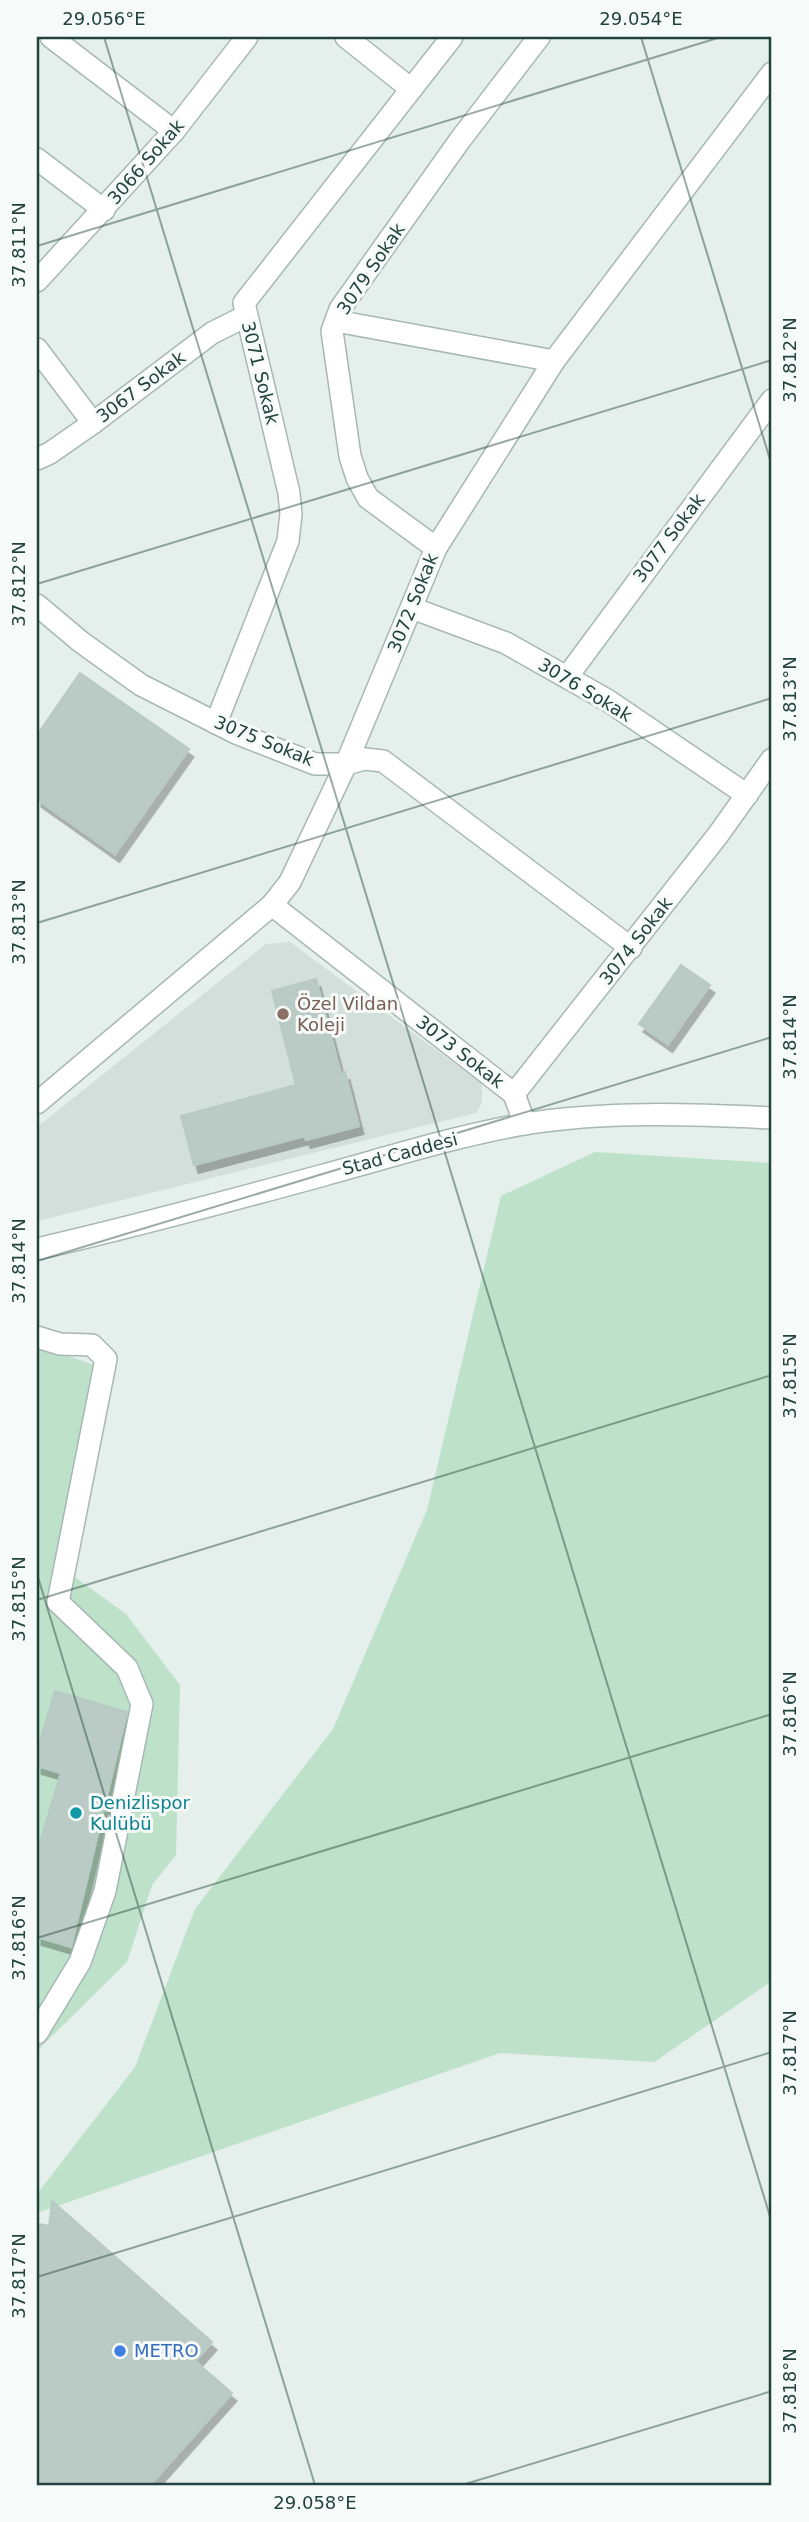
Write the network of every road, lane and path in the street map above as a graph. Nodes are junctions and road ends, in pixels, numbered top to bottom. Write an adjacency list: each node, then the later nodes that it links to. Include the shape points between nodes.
1 (51, 37): 8 (street)
2 (247, 37): 8 (street, 3066 Sokak)
3 (346, 37): 7 (street)
4 (452, 37): 7 (street, 3071 Sokak)
5 (539, 37): 13 (street, 3079 Sokak, via 460,140)
6 (772, 73): 15 (street, 3072 Sokak)
7 (411, 89): 12 (street, 3071 Sokak, via 244,303)
8 (174, 131): 10 (street, 3066 Sokak)
9 (37, 159): 10 (street)
10 (104, 210): 11 (street, 3066 Sokak)
11 (37, 281)
12 (246, 316): 17 (street, 3067 Sokak, via 212,333); 23 (street, 3071 Sokak, via 291,514 288,541)
13 (336, 321): 15 (street); 19 (street, 3079 Sokak, via 332,331 357,478 368,498)
14 (37, 349): 17 (street)
15 (554, 361): 19 (street, 3072 Sokak)
16 (772, 400): 22 (street, 3077 Sokak)
17 (93, 423): 18 (street, 3067 Sokak)
18 (37, 459)
19 (436, 548): 21 (street, 3072 Sokak)
20 (37, 606): 23 (street, 3075 Sokak, via 141,685)
21 (412, 608): 22 (street, 3076 Sokak, via 506,643); 25 (street, 3072 Sokak)
22 (567, 677): 26 (street, 3076 Sokak)
23 (216, 723): 25 (street, 3075 Sokak, via 314,764)
24 (772, 759): 26 (street, 3074 Sokak)
25 (346, 764): 27 (street, 3072 Sokak, via 290,882); 28 (street, 3075 Sokak, via 383,761)
26 (747, 795): 28 (street, 3074 Sokak)
27 (272, 905): 29 (street, 3073 Sokak); 30 (street, 3072 Sokak)
28 (631, 948): 29 (street, 3074 Sokak)
29 (514, 1094): 32 (street)
30 (37, 1104)
31 (772, 1118): 32 (street, Stad Caddesi, via 647,1115)
32 (525, 1124): 33 (street, Stad Caddesi, via 467,1135)
33 (37, 1249)
34 (37, 1338): 35 (street, via 92,1345 106,1359 58,1602 127,1668 142,1704 105,1891 80,1962)
35 (43, 2008): 36 (street)
36 (37, 2033)

